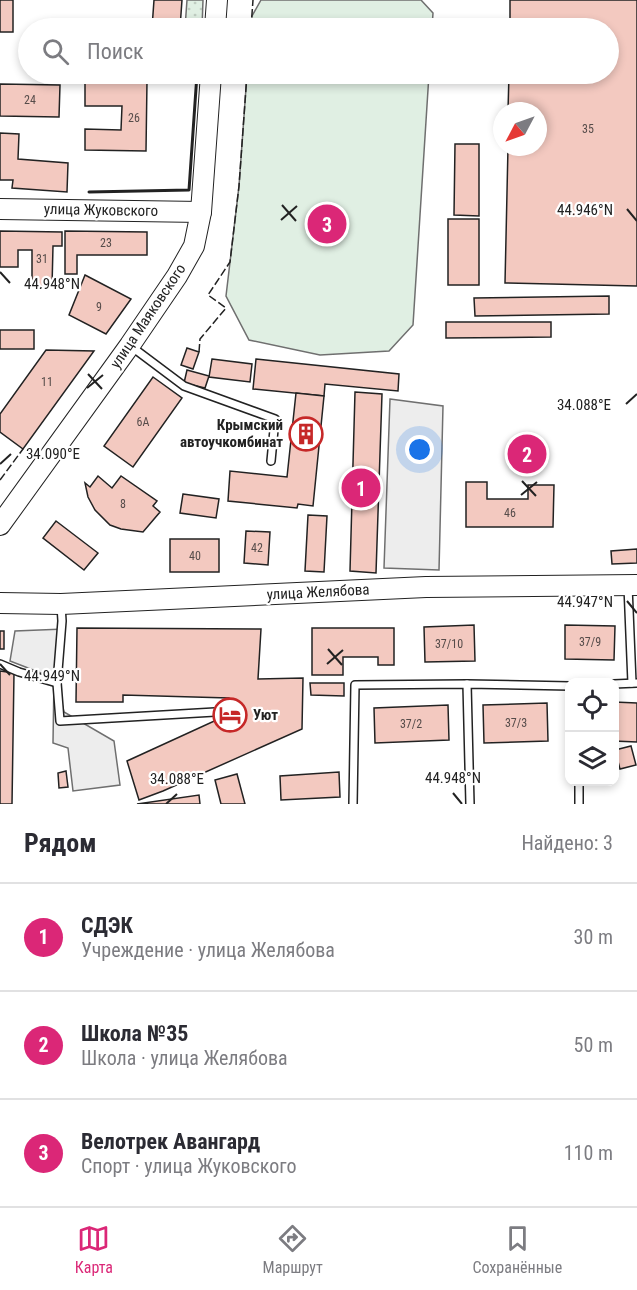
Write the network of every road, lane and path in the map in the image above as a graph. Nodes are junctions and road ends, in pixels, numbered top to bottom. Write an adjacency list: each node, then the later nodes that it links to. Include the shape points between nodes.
1 (217, 0): 2 (main road)
2 (216, 18)
3 (211, 84): 5 (main road, улица Маяковского)
4 (0, 209): 5 (main road, улица Жуковского)
5 (201, 212): 6 (main road, улица Маяковского, via 194,246)
6 (130, 345): 7 (lane, via 183,386 275,419); 8 (main road, улица Маяковского)
7 (271, 461)
8 (0, 525)
9 (632, 585): 11 (main road, улица Желябова, via 426,587); 14 (lane)
10 (0, 603): 11 (main road, улица Желябова)
11 (61, 604): 13 (lane)
12 (0, 664): 13 (lane)
13 (57, 683): 18 (lane, via 60,721)
14 (635, 683): 16 (lane)
15 (467, 684): 17 (lane); 20 (lane, via 355,685); 21 (lane)
16 (619, 684)
17 (565, 686)
18 (214, 712)
19 (579, 786): 22 (lane)
20 (353, 804)
21 (470, 804)
22 (579, 804)

